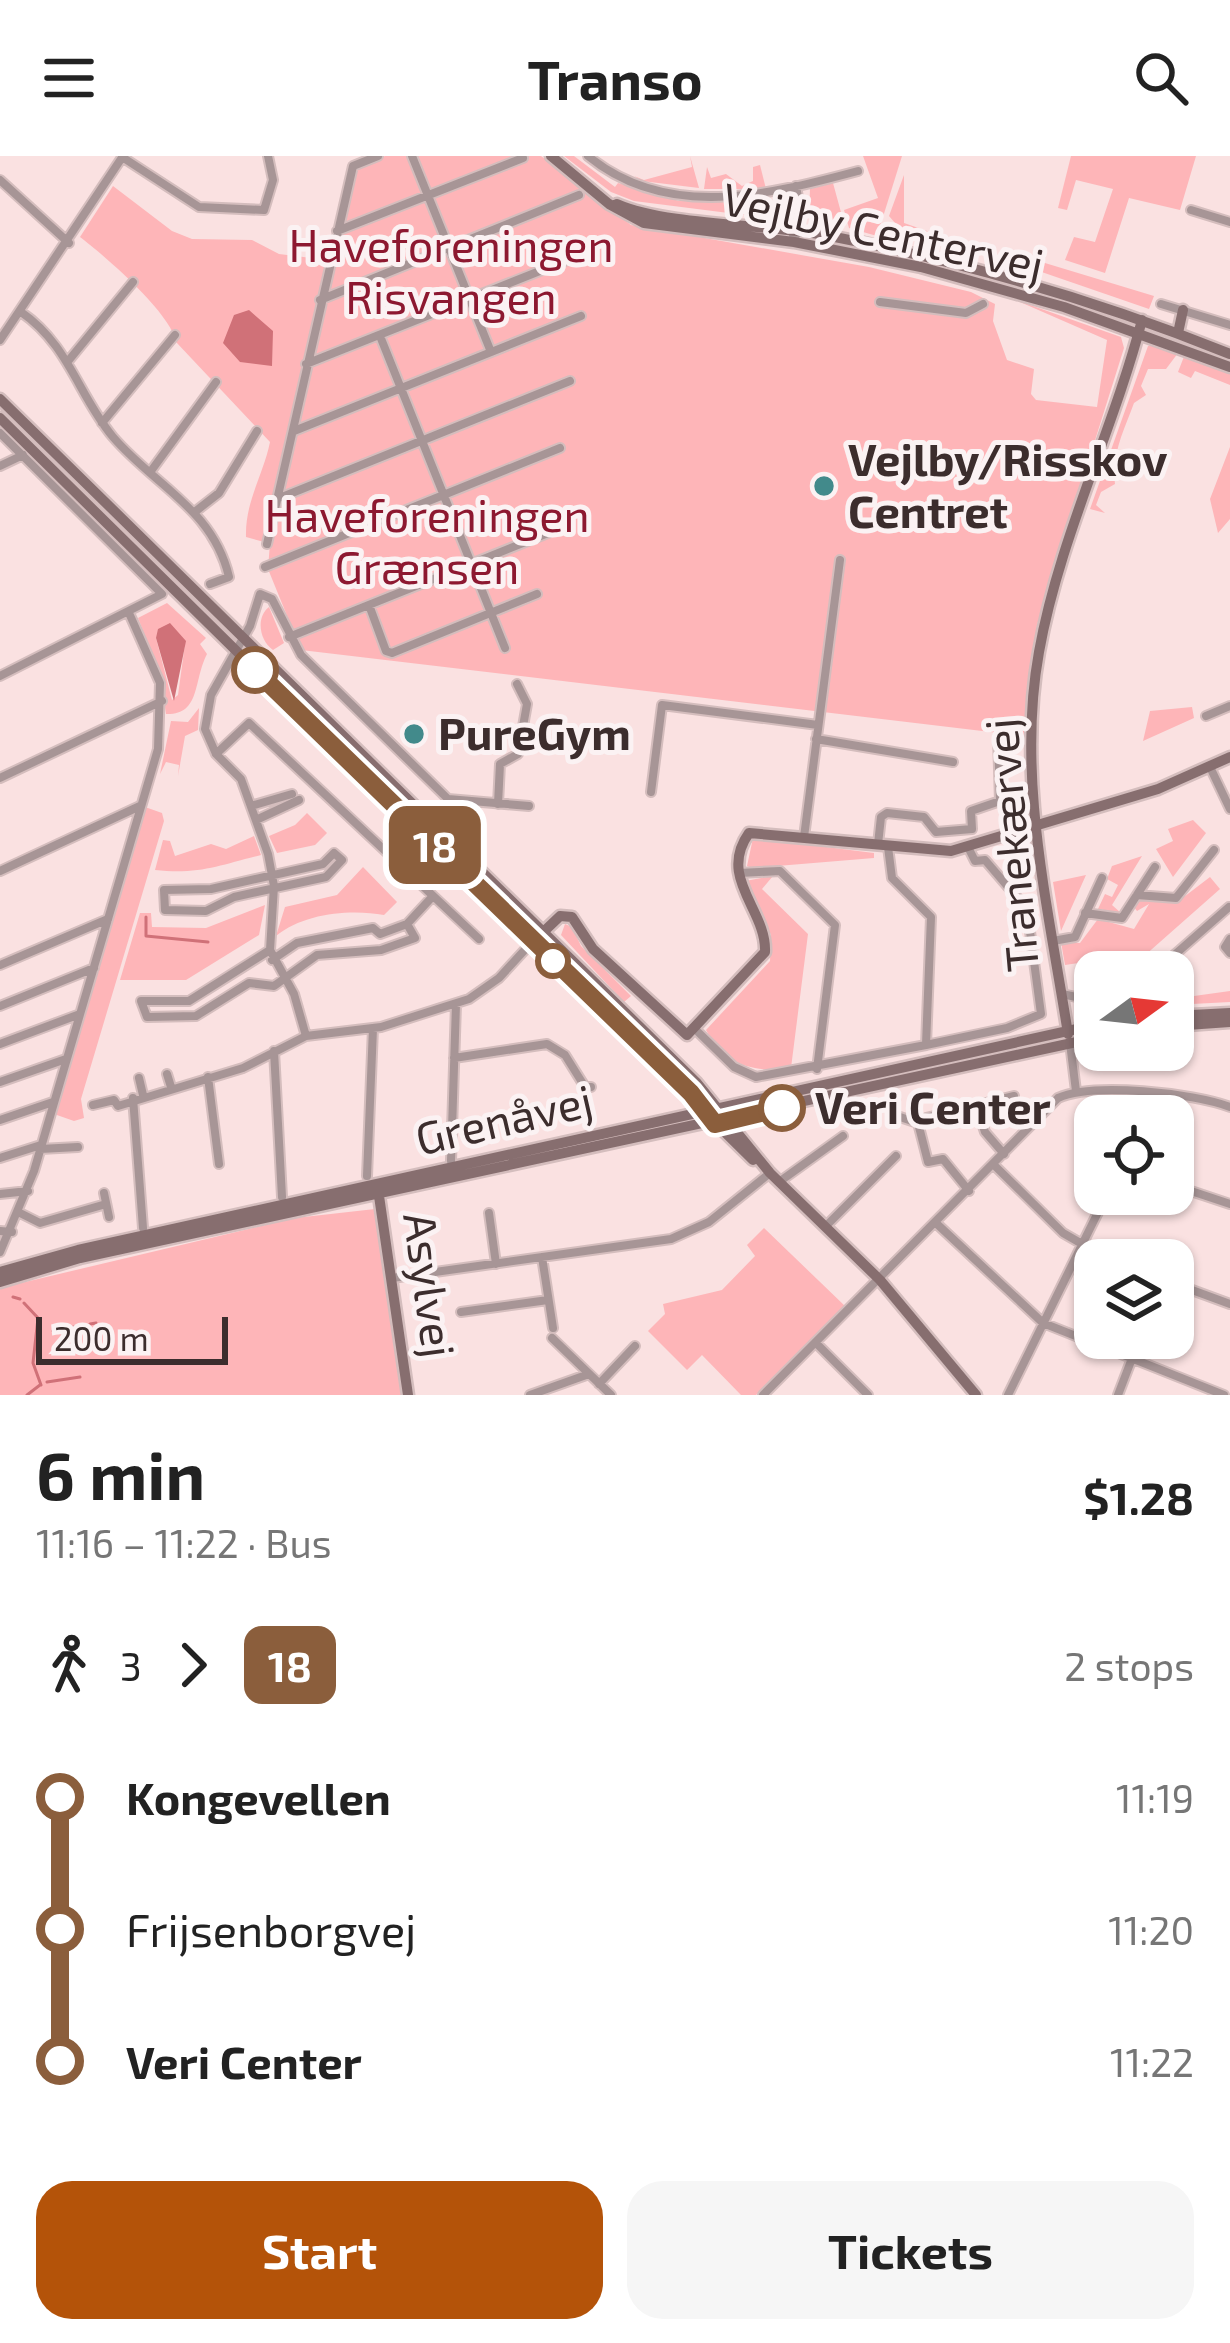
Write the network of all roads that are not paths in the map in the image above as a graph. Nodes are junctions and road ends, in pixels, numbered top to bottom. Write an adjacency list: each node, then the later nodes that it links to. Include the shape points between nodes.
1 (268, 156): 6 (street, via 274,180 263,210 199,206)
2 (378, 156): 15 (street, via 353,166)
3 (412, 156): 12 (street)
4 (551, 156): 16 (street, Vejlby Centervej, via 632,210)
5 (588, 156): 10 (street, via 641,189 740,199)
6 (122, 157): 17 (street)
7 (523, 158): 12 (street)
8 (858, 171): 10 (street)
9 (0, 180): 17 (street)
10 (793, 187): 16 (street)
11 (579, 195): 18 (street)
12 (429, 196): 15 (street); 18 (street)
13 (1191, 210): 14 (street)
14 (1230, 222)
15 (337, 231): 21 (street)
16 (796, 234): 30 (street, Vejlby Centervej, via 988,272)
17 (69, 243): 27 (street)
18 (450, 248): 21 (street); 22 (street)
19 (590, 251): 22 (street)
20 (133, 282): 37 (street)
21 (320, 300): 38 (street)
22 (471, 300): 33 (street); 35 (street)
23 (880, 302): 24 (street, Vejlby Centervej, via 966,313)
24 (983, 304)
25 (1160, 304): 26 (street)
26 (1183, 310): 29 (street); 31 (street)
27 (21, 312): 34 (street); 37 (street)
28 (581, 316): 35 (street)
29 (1230, 325)
30 (1141, 326): 31 (street, Vejlby Centervej); 39 (street, Vejlby Centervej); 90 (street, Tranekærvej, via 1041,642 1032,713)
31 (1178, 333): 36 (street, Vejlby Centervej)
32 (176, 334): 45 (street)
33 (380, 336): 38 (street); 42 (street)
34 (0, 340)
35 (490, 352): 42 (street)
36 (1230, 354)
37 (69, 360): 45 (street)
38 (306, 364): 47 (street)
39 (1230, 368)
40 (570, 381): 49 (street)
41 (216, 382): 53 (street)
42 (402, 389): 47 (street); 49 (street)
43 (0, 399): 68 (street)
44 (0, 418): 68 (street)
45 (102, 423): 53 (street)
46 (256, 431): 56 (street, via 218,493)
47 (294, 431): 55 (street)
48 (0, 433): 51 (street)
49 (422, 441): 54 (street); 55 (street)
50 (560, 448): 54 (street)
51 (23, 455): 52 (street); 65 (street, via 161,589)
52 (0, 466)
53 (152, 471): 56 (street)
54 (443, 495): 60 (street); 61 (street)
55 (280, 498): 58 (street)
56 (196, 511): 62 (street, via 230,577)
57 (548, 533): 60 (street)
58 (267, 544)
59 (840, 560): 75 (street)
60 (471, 564): 64 (street); 66 (street)
61 (265, 568)
62 (210, 584)
63 (537, 594): 66 (street)
64 (368, 605): 66 (street, via 389,653); 67 (street)
65 (129, 613): 70 (street); 72 (street)
66 (491, 613): 69 (street)
67 (289, 637): 68 (street, via 272,599 260,594); 84 (street, via 448,799)
68 (239, 645): 78 (street, via 206,709); 109 (street)
69 (505, 648)
70 (0, 676)
71 (517, 683): 84 (street, via 527,704 518,754 500,764)
72 (162, 701): 82 (street); 85 (street)
73 (1230, 706): 74 (street)
74 (1206, 716)
75 (818, 725): 77 (street); 83 (street, via 662,705)
76 (998, 737): 91 (street, via 1000,801 971,811)
77 (816, 739): 80 (street); 92 (street)
78 (216, 754): 86 (street, via 241,779); 103 (street, via 249,723)
79 (1230, 757): 81 (street)
80 (953, 762)
81 (1210, 767): 88 (street); 90 (street)
82 (0, 778)
83 (651, 792)
84 (498, 804): 87 (street)
85 (141, 805): 97 (street); 106 (street)
86 (250, 806): 89 (street); 89 (street, via 295,797)
87 (529, 806)
88 (1230, 809)
89 (256, 820): 99 (street)
90 (1036, 827): 94 (street); 112 (street, Tranekærvej)
91 (972, 829): 93 (street, via 936,832 924,817 887,812); 94 (street)
92 (804, 837): 93 (street); 98 (street, via 753,832 742,844)
93 (883, 846): 94 (street); 135 (street, via 888,872 931,917)
94 (971, 846): 135 (street, via 970,856 985,860 1028,909 1042,1009 1034,1020)
95 (1214, 850): 102 (street, via 1177,898)
96 (1154, 867): 102 (street)
97 (0, 871)
98 (739, 873): 129 (street, via 766,952); 139 (street, via 780,871 835,925)
99 (273, 874): 101 (street); 101 (street, via 323,864 334,853 342,860 326,877); 101 (street, via 164,890 165,910 201,913)
100 (1102, 878): 105 (street)
101 (274, 886): 116 (street)
102 (1137, 895): 105 (street, via 1122,918)
103 (433, 896): 107 (street); 110 (street)
104 (1229, 907): 114 (street)
105 (1085, 914): 112 (street, via 1075,937)
106 (108, 919): 117 (street); 118 (street)
107 (407, 924): 108 (street); 113 (street, via 415,938)
108 (380, 934): 113 (street); 116 (street, via 374,928 320,937)
109 (538, 937): 122 (street, via 488,987); 129 (street, via 560,916 572,917 593,949 680,1034); 156 (street); 157 (street)
110 (478, 939)
111 (1230, 939): 115 (street)
112 (1053, 941): 120 (street, Tranekærvej)
113 (381, 950): 119 (street, via 316,955)
114 (1179, 951)
115 (1230, 953)
116 (271, 955): 119 (street); 119 (street, via 189,1001 141,1001 147,1017 196,1016 249,983 274,986)
117 (0, 965)
118 (94, 968): 123 (street); 124 (street)
119 (285, 978): 131 (street)
120 (1062, 994): 121 (street); 132 (street, Tranekærvej)
121 (1074, 997)
122 (456, 1004): 128 (street); 137 (street)
123 (0, 1006)
124 (80, 1015): 134 (street); 138 (street)
125 (1194, 1016): 126 (street)
126 (1230, 1017): 127 (street)
127 (1194, 1023)
128 (373, 1028): 131 (street); 170 (street)
129 (696, 1030): 139 (street, via 745,1074)
130 (1074, 1034): 132 (street, Grenåvej)
131 (305, 1036): 136 (street)
132 (1069, 1036): 133 (street, Grenåvej); 146 (street, Tranekærvej); 156 (street, Grenåvej); 160 (street, Grenåvej)
133 (1074, 1036)
134 (0, 1045)
135 (926, 1046): 139 (street)
136 (274, 1051): 141 (street); 177 (street)
137 (454, 1058): 145 (street, via 547,1044); 167 (street)
138 (66, 1059): 143 (street); 152 (street)
139 (817, 1069)
140 (167, 1074): 144 (street)
141 (201, 1075): 144 (street); 168 (street)
142 (139, 1078): 148 (street)
143 (0, 1082)
144 (171, 1087): 148 (street)
145 (591, 1087)
146 (1076, 1091): 147 (street); 164 (street, via 1051,1104)
147 (1155, 1095)
148 (138, 1096): 154 (street); 184 (street)
149 (1014, 1096): 153 (street)
150 (892, 1101): 174 (street, via 894,1115 918,1123 928,1162 943,1159)
151 (1194, 1101): 155 (street)
152 (53, 1102): 159 (street); 162 (street)
153 (976, 1104): 158 (street); 164 (street)
154 (93, 1105)
155 (1230, 1107)
156 (720, 1109): 157 (street, Grenåvej); 160 (street)
157 (706, 1112): 160 (street); 173 (street, Grenåvej)
158 (926, 1118)
159 (0, 1120)
160 (722, 1122): 171 (street); 173 (street, Grenåvej)
161 (842, 1136): 171 (street)
162 (41, 1147): 163 (street); 166 (street); 172 (street)
163 (78, 1147)
164 (1004, 1154): 169 (street)
165 (896, 1156): 183 (street)
166 (0, 1158)
167 (451, 1161)
168 (219, 1164)
169 (994, 1165): 174 (street); 187 (street)
170 (367, 1176)
171 (775, 1178): 183 (street); 189 (street, via 691,1231)
172 (28, 1190): 176 (street); 179 (street)
173 (378, 1190): 192 (street, Grenåvej); 193 (street, Asylvej); 195 (street, Grenåvej)
174 (969, 1191): 182 (street)
175 (1194, 1192): 178 (street)
176 (0, 1195)
177 (282, 1197)
178 (1230, 1204)
179 (20, 1213): 181 (street, via 40,1223 105,1198); 186 (street)
180 (489, 1214): 191 (street)
181 (109, 1217)
182 (937, 1224): 194 (street); 200 (street)
183 (825, 1227): 194 (street)
184 (142, 1228)
185 (0, 1231): 186 (street)
186 (12, 1232): 188 (street)
187 (1074, 1239)
188 (0, 1252)
189 (542, 1257): 191 (street); 197 (street)
190 (1074, 1262): 200 (street)
191 (496, 1264): 193 (street)
192 (0, 1273)
193 (392, 1279): 206 (street, Asylvej)
194 (880, 1280): 201 (street); 211 (street)
195 (0, 1282)
196 (1194, 1291): 198 (street)
197 (548, 1300): 199 (street); 204 (street, via 552,1333)
198 (1230, 1304)
199 (461, 1312)
200 (1043, 1323): 203 (street); 212 (street)
201 (816, 1342): 209 (street); 210 (street)
202 (635, 1346): 205 (street)
203 (1131, 1361): 213 (street); 214 (street)
204 (589, 1374): 205 (street); 207 (street)
205 (599, 1384): 208 (street)
206 (408, 1395)
207 (530, 1395)
208 (611, 1395)
209 (763, 1395)
210 (868, 1395)
211 (976, 1395)
212 (1008, 1395)
213 (1118, 1395)
214 (1224, 1395)

